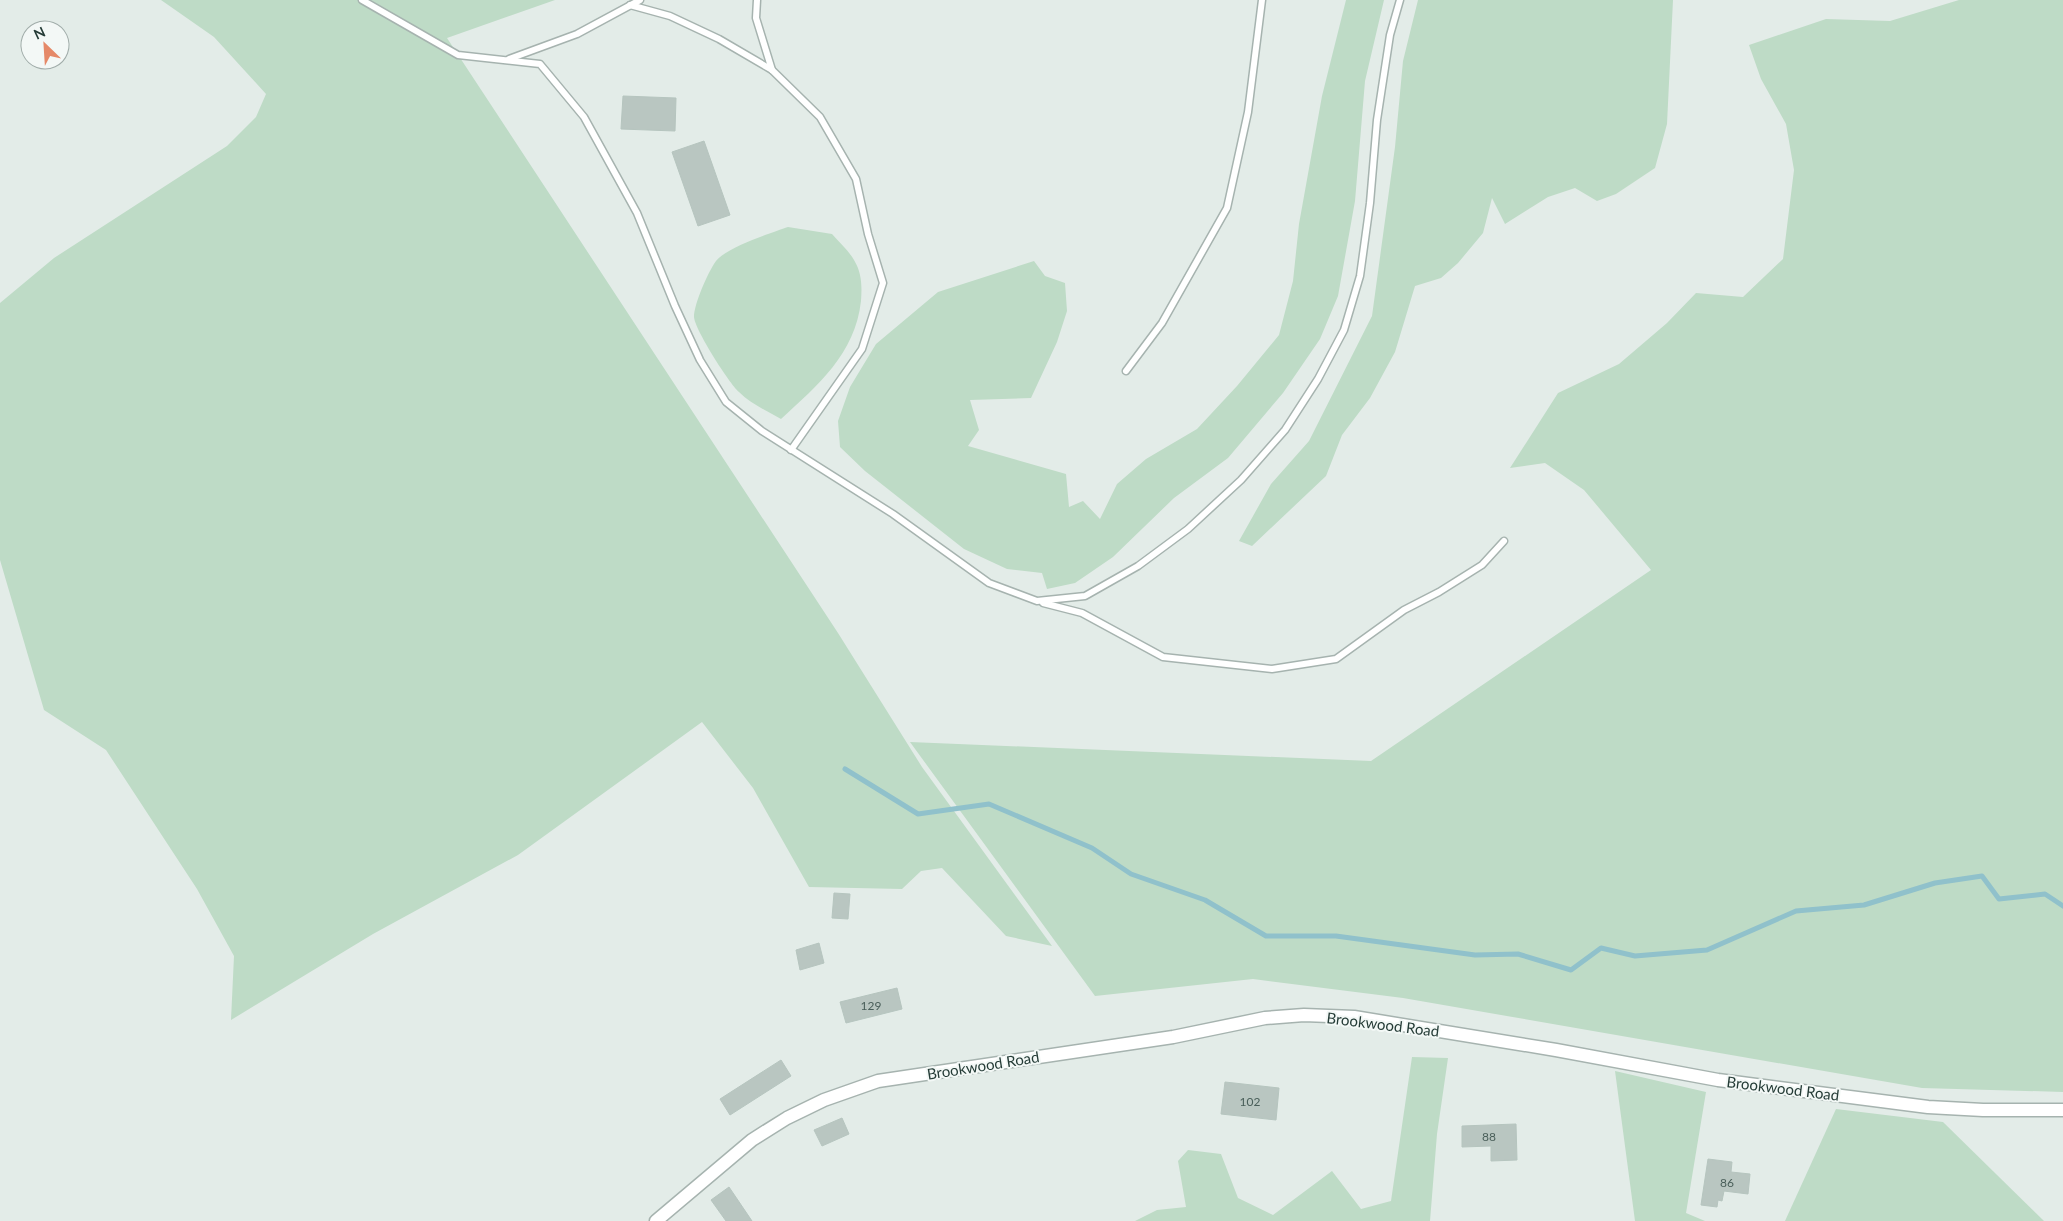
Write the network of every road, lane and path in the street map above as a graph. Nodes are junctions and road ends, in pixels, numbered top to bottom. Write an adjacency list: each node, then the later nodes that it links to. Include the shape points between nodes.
1 (362, 0): 7 (lane, via 458,54)
2 (640, 0): 6 (lane)
3 (757, 0): 8 (lane, via 756,18)
4 (1262, 0): 9 (lane, via 1248,112 1227,208 1162,323)
5 (1400, 0): 12 (lane, via 1390,35 1377,120 1360,276 1344,330 1318,379 1285,430 1242,480 1188,529 1138,566 1085,596)
6 (630, 5): 7 (lane, via 577,34); 8 (lane, via 670,16 719,39)
7 (507, 60): 10 (lane, via 540,64 584,117 637,213 700,360 726,402)
8 (772, 70): 10 (lane, via 820,116 856,179 883,282 862,349)
9 (1126, 370)
10 (792, 450): 12 (lane, via 893,514 989,583)
11 (1504, 541): 12 (lane, via 1482,565 1404,610 1336,659 1272,670 1163,657 1082,613)
12 (1037, 601)
13 (2063, 1110): 14 (street, Brookwood Road, via 1928,1107 1718,1080 1354,1017 1304,1015 1265,1018 1173,1036 878,1081 824,1100 752,1140)
14 (656, 1221)

